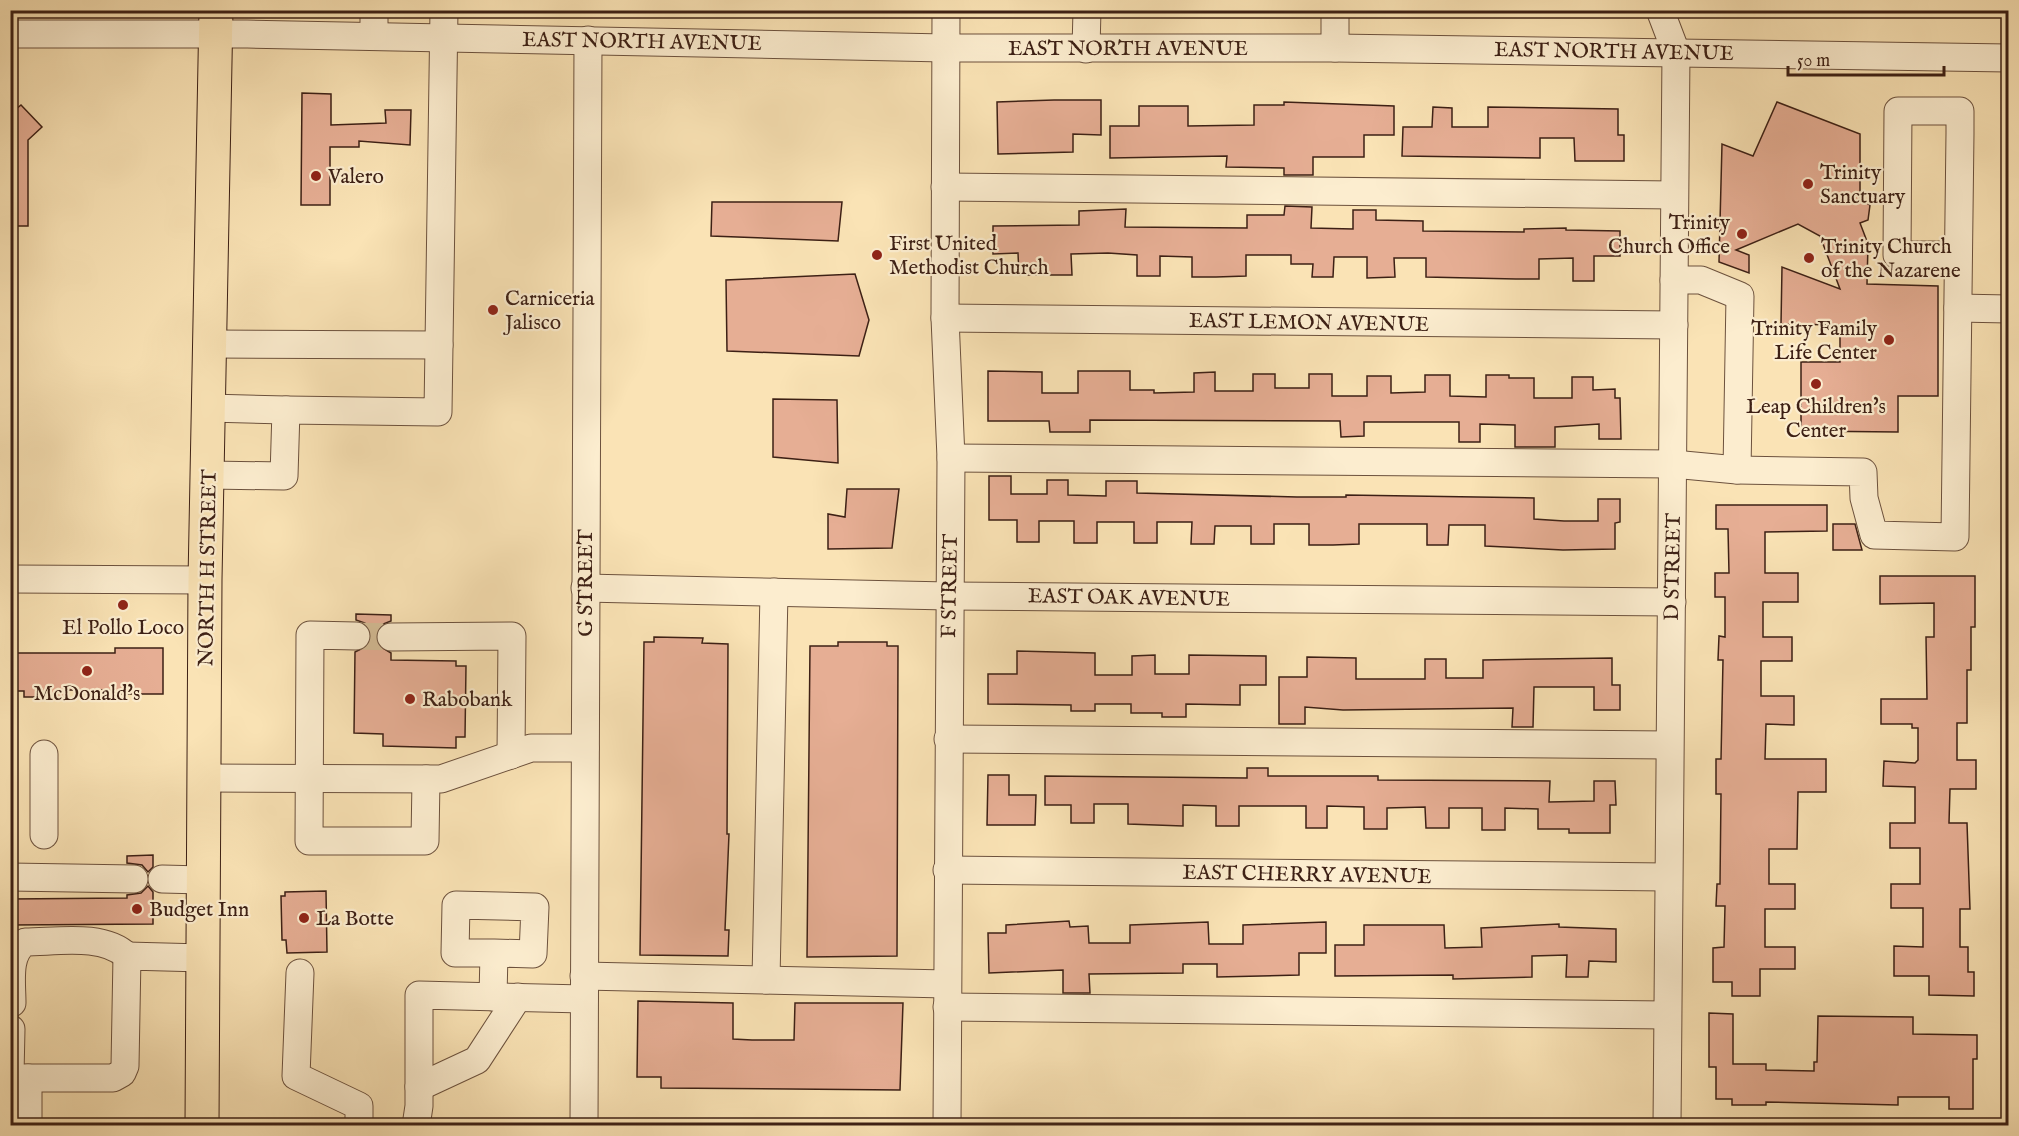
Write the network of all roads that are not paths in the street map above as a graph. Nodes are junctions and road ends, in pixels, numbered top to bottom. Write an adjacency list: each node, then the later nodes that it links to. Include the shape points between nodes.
1 (444, 10): 9 (street)
2 (946, 10): 11 (street, F STREET)
3 (1087, 10): 13 (street)
4 (1335, 10): 12 (street)
5 (1660, 10): 14 (street, D STREET)
6 (215, 22): 7 (street, EAST NORTH AVENUE, via 248,34); 8 (street, EAST NORTH AVENUE); 24 (highway, NORTH H STREET)
7 (374, 23): 9 (street, EAST NORTH AVENUE)
8 (10, 34)
9 (443, 37): 10 (street, EAST NORTH AVENUE); 25 (street)
10 (588, 40): 11 (street, EAST NORTH AVENUE); 34 (street, G STREET)
11 (945, 48): 13 (street, EAST NORTH AVENUE); 16 (street, F STREET)
12 (1335, 48): 13 (street, EAST NORTH AVENUE); 14 (street, EAST NORTH AVENUE)
13 (1086, 49)
14 (1676, 52): 15 (street, EAST NORTH AVENUE); 17 (street, D STREET)
15 (2008, 58)
16 (945, 187): 17 (street); 22 (street, F STREET)
17 (1674, 195): 19 (street, D STREET)
18 (1958, 255): 18 (street, via 1960,111 1898,111 1897,255); 20 (street)
19 (1674, 280): 23 (street, D STREET); 30 (street, via 1701,280 1740,296)
20 (1958, 308): 21 (street); 30 (street, via 1955,537 1874,535 1864,498 1863,472)
21 (2008, 309)
22 (945, 318): 23 (street, EAST LEMON AVENUE); 28 (street, F STREET)
23 (1674, 325): 29 (street, D STREET)
24 (211, 344): 25 (street); 26 (highway, NORTH H STREET)
25 (439, 345): 27 (street, via 438,412)
26 (209, 408): 27 (street); 31 (highway, NORTH H STREET)
27 (285, 410): 31 (street, via 284,476)
28 (951, 458): 29 (street); 36 (street, F STREET)
29 (1673, 465): 30 (street); 37 (street, D STREET)
30 (1737, 470)
31 (208, 474): 33 (highway, NORTH H STREET)
32 (10, 579): 33 (street)
33 (206, 580): 45 (highway, NORTH H STREET)
34 (585, 588): 35 (street, EAST OAK AVENUE); 42 (street, G STREET)
35 (774, 592): 36 (street, EAST OAK AVENUE); 59 (street)
36 (948, 596): 37 (street, EAST OAK AVENUE); 40 (street, F STREET)
37 (1672, 602): 41 (street, D STREET)
38 (356, 636): 46 (street, via 310,635)
39 (391, 637): 44 (street, via 512,636)
40 (948, 739): 41 (street); 49 (street, F STREET)
41 (1669, 746): 51 (street, D STREET)
42 (585, 748): 44 (street, via 531,748); 60 (street, G STREET)
43 (44, 754): 48 (street)
44 (511, 755): 47 (street, via 441,779)
45 (204, 778): 46 (street); 54 (highway, NORTH H STREET)
46 (310, 779): 47 (street); 47 (street, via 309,841 425,841)
47 (426, 779)
48 (44, 835)
49 (947, 870): 51 (street, EAST CHERRY AVENUE); 61 (street, F STREET)
50 (10, 877): 52 (street)
51 (1668, 877): 63 (street, D STREET)
52 (134, 879)
53 (162, 879): 54 (street)
54 (203, 880): 57 (highway, NORTH H STREET)
55 (494, 953): 62 (street)
56 (127, 956): 57 (street); 64 (street, via 103,942 25,942 16,948 13,958); 65 (street, via 122,1073 112,1078)
57 (203, 958): 68 (highway, NORTH H STREET)
58 (300, 973): 69 (street, via 296,1076 359,1106)
59 (766, 980): 60 (street); 61 (street)
60 (584, 987): 62 (street); 71 (street, G STREET)
61 (947, 996): 63 (street); 72 (street, F STREET)
62 (505, 997): 66 (street, via 477,1060); 66 (street, via 419,995)
63 (1667, 1015): 73 (street, D STREET)
64 (12, 1016): 65 (street)
65 (16, 1077): 67 (street)
66 (419, 1087): 70 (street)
67 (28, 1125)
68 (202, 1125)
69 (359, 1125)
70 (416, 1125)
71 (584, 1125)
72 (947, 1125)
73 (1667, 1125)

